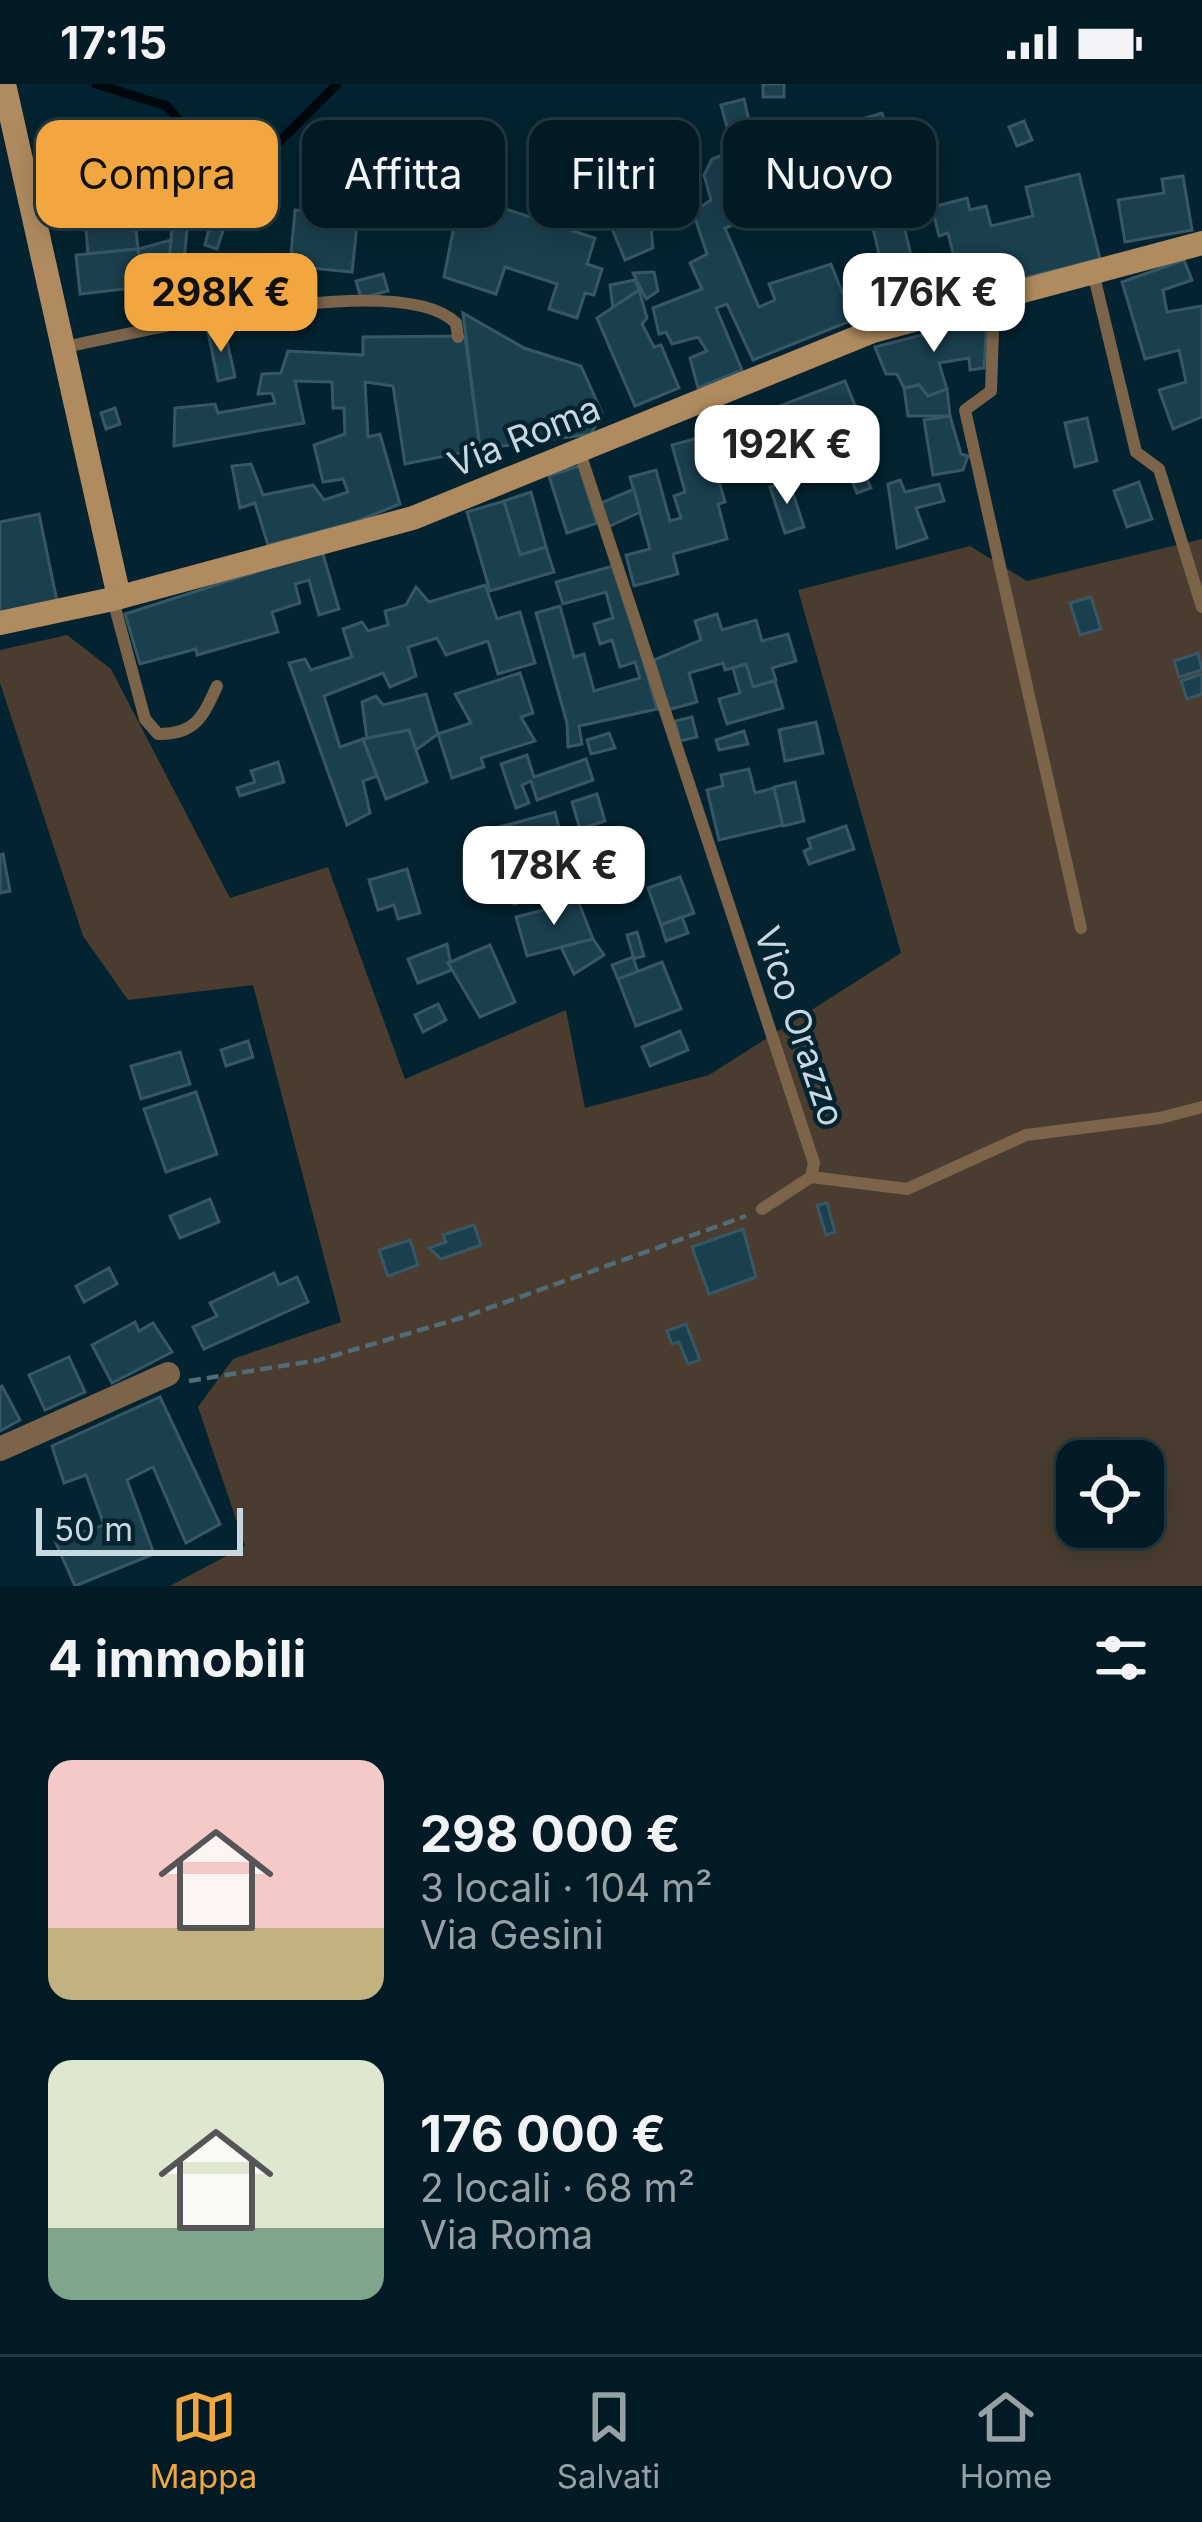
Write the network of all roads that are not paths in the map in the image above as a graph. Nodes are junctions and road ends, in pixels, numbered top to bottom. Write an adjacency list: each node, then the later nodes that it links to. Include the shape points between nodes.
1 (4, 84): 6 (street)
2 (1202, 243): 3 (street, Via Roma)
3 (1093, 272): 4 (street, Via Roma); 9 (lane, via 1136,452 1160,469)
4 (994, 298): 7 (street, Via Roma, via 873,331); 12 (lane, via 991,391 964,410)
5 (458, 337): 6 (lane, via 457,323 431,309 312,300)
6 (64, 347): 8 (street)
7 (580, 453): 8 (street, Via Roma, via 413,518); 14 (lane, Vico Orazzo, via 814,1162)
8 (116, 598): 10 (street, Via Roma); 11 (lane, via 145,719 158,734 201,722)
9 (1202, 607)
10 (0, 623)
11 (217, 686)
12 (1082, 928)
13 (1202, 1106): 14 (lane, via 1025,1135 908,1189)
14 (811, 1177): 15 (lane, Vico Orazzo)
15 (762, 1209)
16 (167, 1374): 17 (street)
17 (0, 1450)

